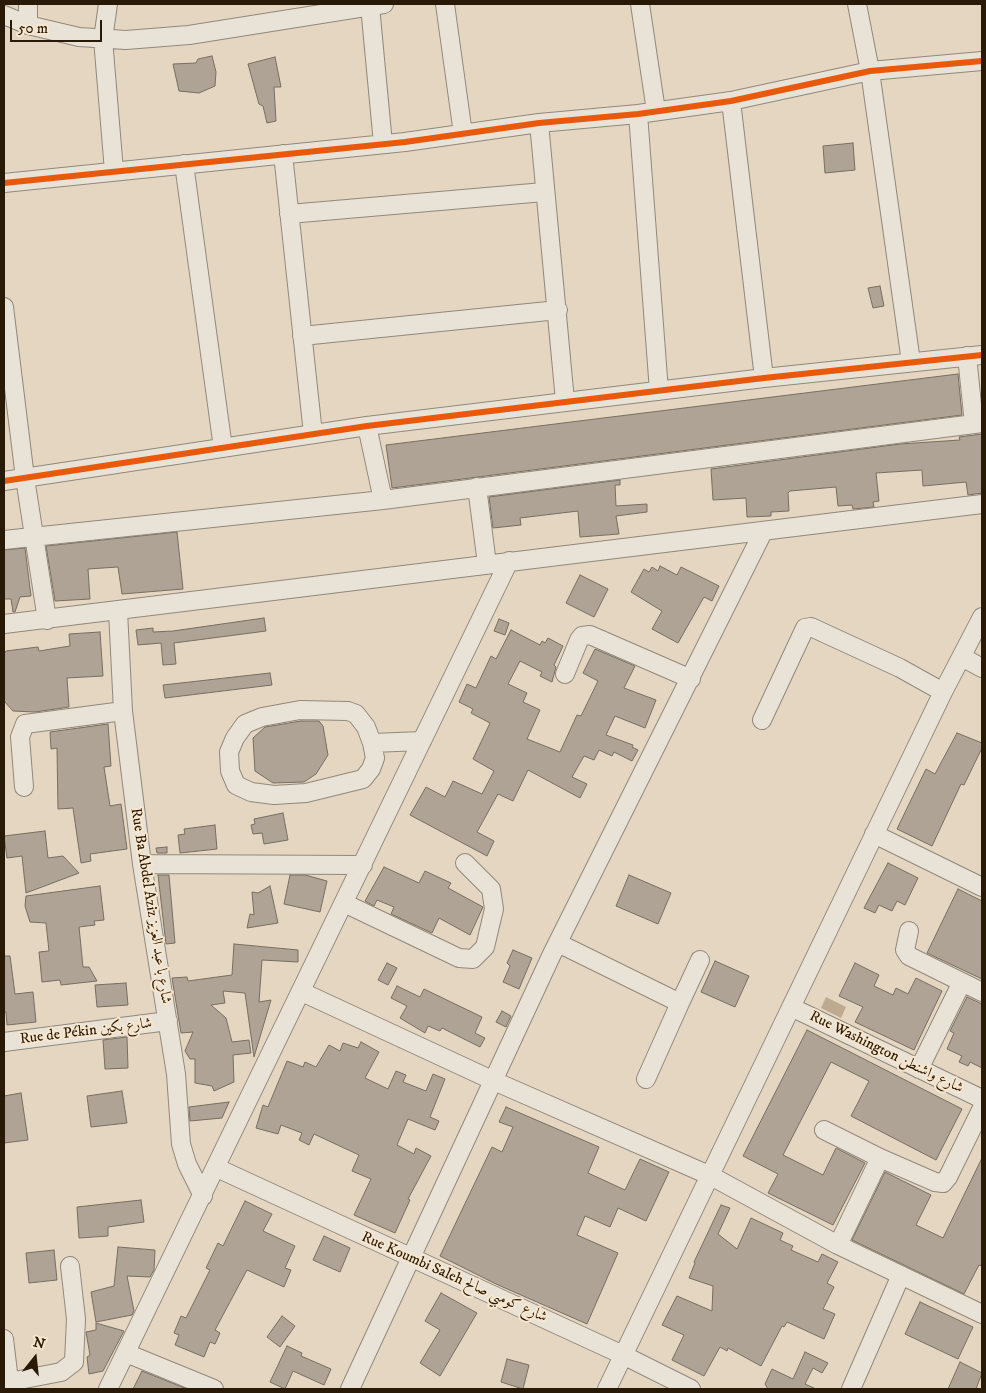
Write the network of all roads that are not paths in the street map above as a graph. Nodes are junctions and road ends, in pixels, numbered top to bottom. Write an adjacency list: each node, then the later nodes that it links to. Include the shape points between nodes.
1 (28, 4): 9 (street)
2 (108, 4): 10 (street)
3 (445, 4): 17 (street)
4 (640, 4): 14 (street)
5 (857, 4): 12 (street)
6 (377, 5): 7 (street); 18 (street)
7 (286, 12): 10 (street, via 189,35)
8 (4, 15): 9 (street)
9 (28, 24): 10 (street, via 79,38)
10 (103, 39): 21 (street)
11 (982, 61): 12 (street)
12 (870, 71): 13 (street); 29 (street)
13 (731, 101): 14 (street); 30 (street)
14 (656, 111): 15 (street)
15 (638, 114): 16 (street); 31 (street)
16 (538, 123): 17 (street); 23 (street)
17 (463, 134): 18 (street)
18 (383, 144): 19 (street)
19 (283, 154): 20 (street); 24 (street)
20 (184, 164): 21 (street); 36 (street)
21 (114, 171): 22 (street)
22 (4, 183)
23 (544, 192): 24 (street); 26 (street)
24 (289, 214): 27 (street)
25 (4, 307): 37 (street)
26 (558, 310): 27 (street); 32 (street)
27 (302, 336): 35 (street)
28 (974, 355): 29 (street); 33 (street)
29 (911, 362): 30 (street)
30 (764, 378): 31 (street)
31 (659, 391): 32 (street)
32 (565, 402): 34 (street)
33 (978, 424): 39 (street)
34 (367, 426): 35 (street); 40 (street)
35 (313, 434): 36 (street)
36 (223, 448): 37 (street)
37 (25, 478): 38 (street); 43 (street)
38 (4, 481)
39 (477, 487): 40 (street); 46 (street)
40 (383, 500): 43 (street)
41 (982, 505): 42 (street)
42 (763, 532): 45 (street); 54 (street)
43 (34, 536): 44 (street); 49 (street)
44 (4, 540)
45 (509, 561): 46 (street); 58 (street)
46 (487, 564): 47 (street)
47 (118, 611): 49 (street); 56 (street, Rue Ba Abdel Aziz شارع با عبد العزيز)
48 (982, 617): 51 (street)
49 (47, 620): 50 (street)
50 (4, 624)
51 (962, 657): 52 (street); 55 (street)
52 (982, 668)
53 (565, 674): 54 (street, via 579,640 590,635)
54 (691, 679): 68 (street)
55 (943, 692): 57 (street, via 900,668 811,627 805,628); 61 (street)
56 (123, 712): 60 (street, via 25,724 20,736); 63 (street, Rue Ba Abdel Aziz شارع با عبد العزيز)
57 (762, 720)
58 (422, 741): 59 (street); 64 (street)
59 (372, 743): 59 (street, via 366,727 356,714 348,711 300,710 262,717 245,724 235,738 229,752 230,772 236,785 251,792 274,795 338,787 363,779 371,769 375,758)
60 (24, 787)
61 (874, 834): 65 (street); 74 (street)
62 (465, 863): 66 (street, via 491,889 494,909 485,946 473,959 459,958)
63 (142, 864): 64 (street); 75 (street, Rue Ba Abdel Aziz شارع با عبد العزيز)
64 (363, 865): 66 (street)
65 (982, 887)
66 (344, 903): 71 (street)
67 (909, 931): 70 (street, via 906,954)
68 (558, 943): 73 (street); 79 (street)
69 (700, 960): 73 (street)
70 (962, 982): 72 (street); 77 (street)
71 (302, 992): 79 (street); 84 (street)
72 (982, 992)
73 (680, 1003): 78 (street)
74 (791, 1007): 77 (street, Rue Washington شارع واشنطن); 85 (street)
75 (168, 1021): 76 (street, Rue de Pékin شارع بكين); 86 (street, Rue Ba Abdel Aziz شارع با عبد العزيز, via 182,1144 187,1164)
76 (4, 1042)
77 (919, 1070): 80 (street, Rue Washington شارع واشنطن)
78 (646, 1079)
79 (494, 1081): 85 (street); 88 (street)
80 (982, 1099)
81 (982, 1108): 83 (street, via 943,1183)
82 (824, 1130): 83 (street)
83 (880, 1158): 87 (street)
84 (217, 1168): 86 (street); 88 (street, Rue Koumbi Saleh شارع كومبي صالح)
85 (711, 1176): 87 (street); 94 (street)
86 (203, 1196): 93 (street)
87 (838, 1245): 90 (street)
88 (412, 1259): 94 (street, Rue Koumbi Saleh شارع كومبي صالح); 99 (street)
89 (70, 1266): 96 (street, via 76,1319 74,1362 61,1372)
90 (901, 1275): 91 (street); 102 (street)
91 (982, 1314)
92 (4, 1339): 95 (street)
93 (126, 1353): 97 (street); 98 (street)
94 (623, 1355): 100 (street); 101 (street, Rue Koumbi Saleh شارع كومبي صالح)
95 (5, 1357): 96 (street)
96 (10, 1386)
97 (108, 1389)
98 (214, 1389)
99 (350, 1389)
100 (606, 1389)
101 (691, 1389)
102 (851, 1389)

